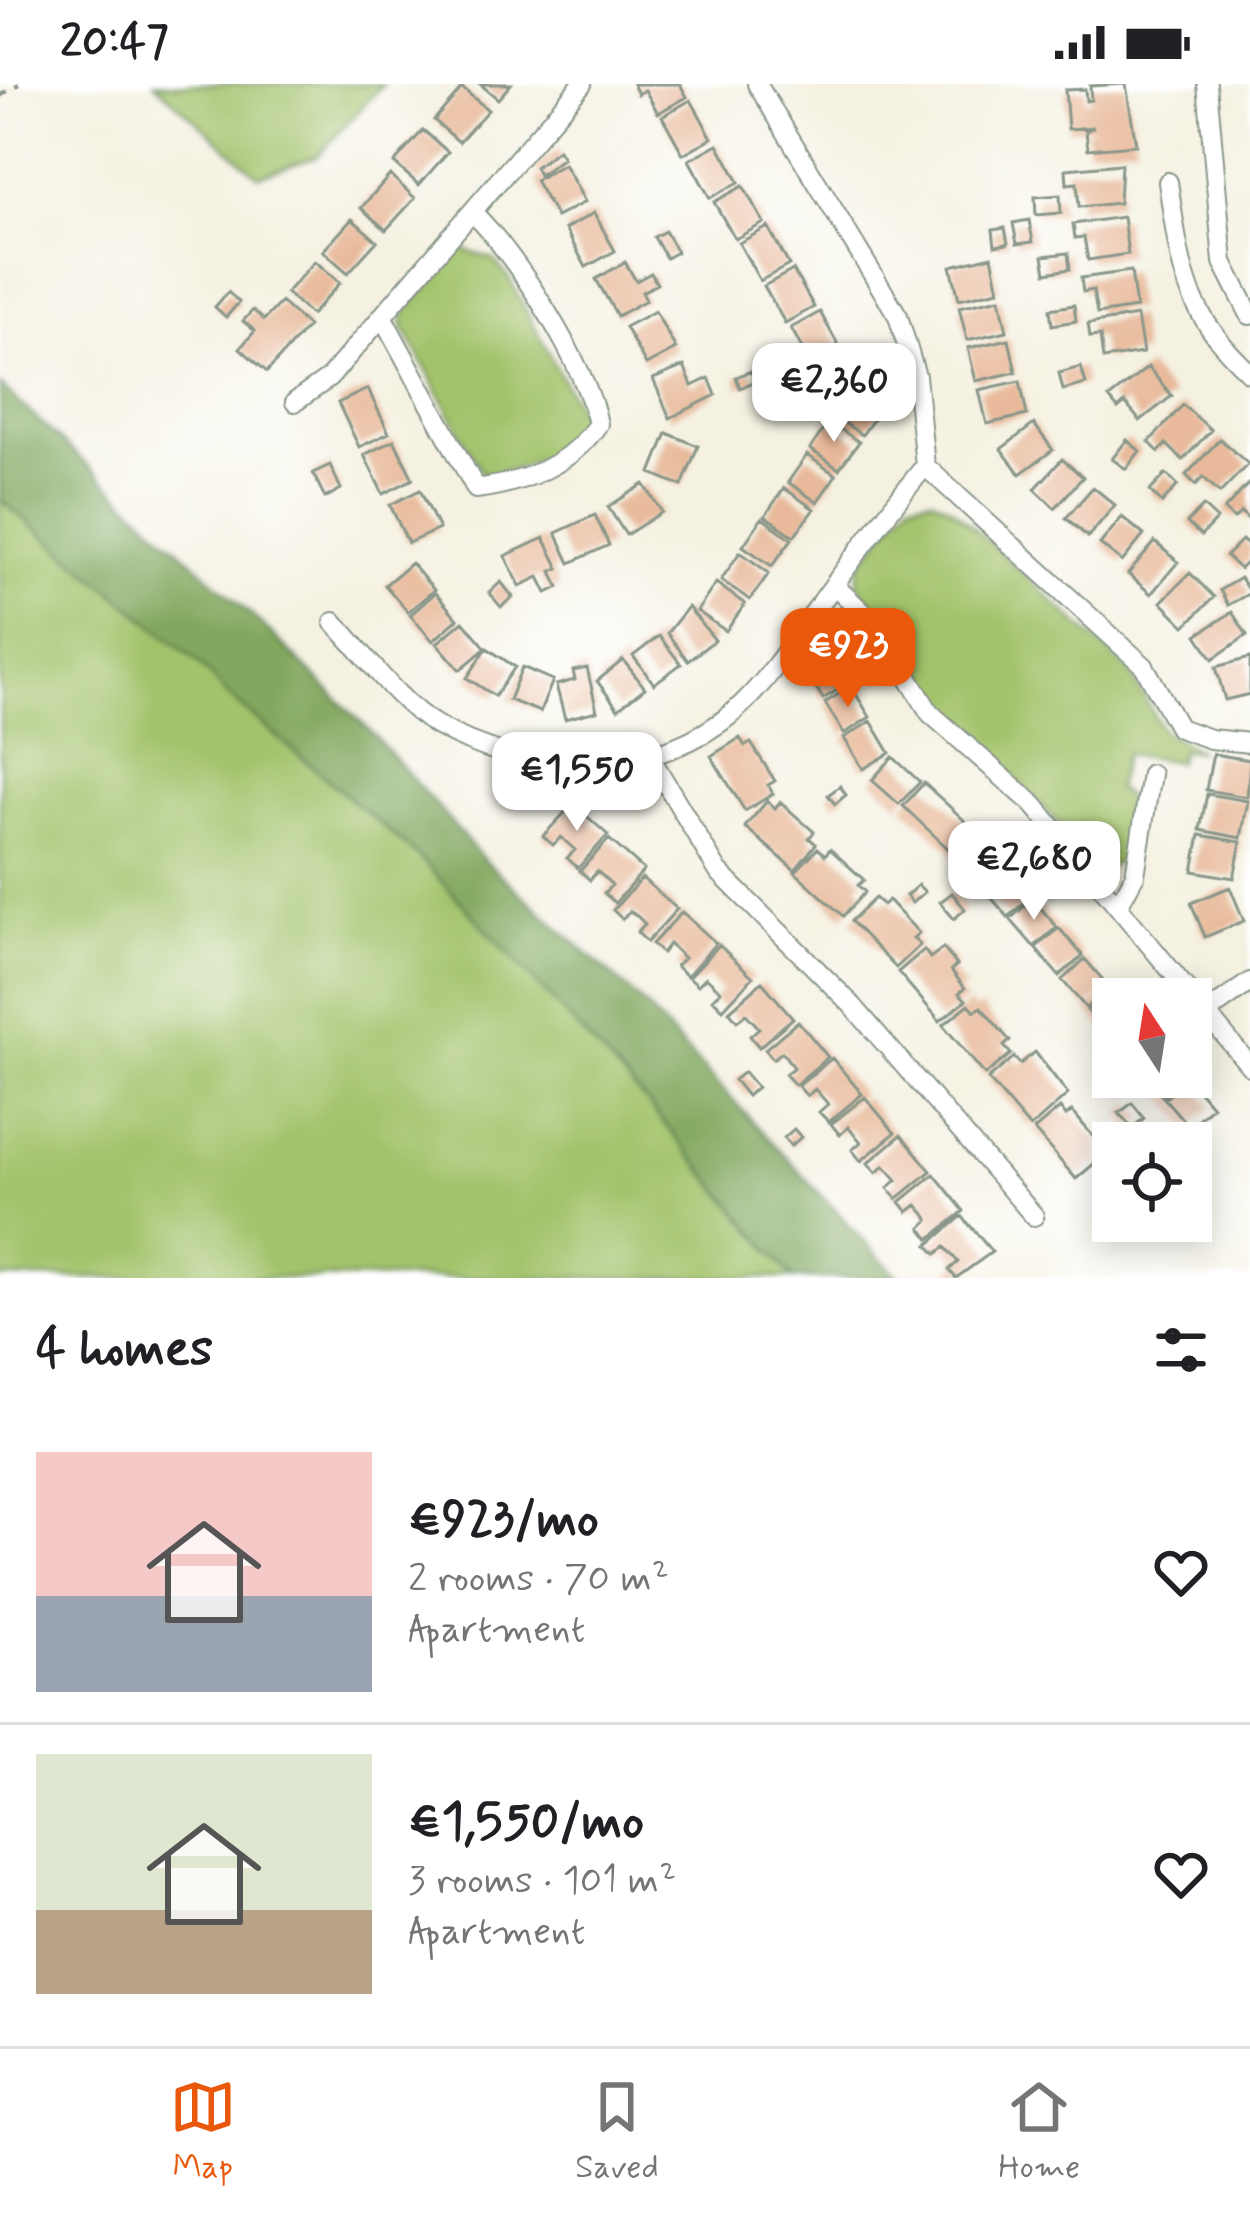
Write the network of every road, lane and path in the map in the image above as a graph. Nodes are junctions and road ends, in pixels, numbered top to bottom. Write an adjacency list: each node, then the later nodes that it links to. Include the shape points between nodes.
1 (19, 84): 5 (path)
2 (582, 84): 7 (street)
3 (757, 84): 12 (street, via 898,316 916,376)
4 (1207, 84): 8 (street, via 1223,262)
5 (0, 96)
6 (1168, 182): 10 (street, via 1193,306 1214,341)
7 (473, 213): 9 (street); 9 (street, via 504,244 592,395 598,424 581,450 512,484 476,489)
8 (1250, 315)
9 (382, 316): 11 (street, via 329,378)
10 (1250, 374)
11 (295, 402)
12 (926, 466): 13 (street); 15 (street, via 1144,667 1179,728)
13 (833, 585): 16 (street, via 722,722); 18 (street, via 875,624 930,712 1034,805)
14 (334, 622): 16 (street, via 432,724 504,756 614,763)
15 (1250, 742)
16 (649, 755): 24 (street, via 718,872 852,1005)
17 (1151, 774): 18 (street, via 1135,875)
18 (1118, 906): 19 (street)
19 (1177, 978)
20 (1250, 982): 21 (street)
21 (1212, 1009)
22 (1212, 1020): 23 (street)
23 (1250, 1066)
24 (1034, 1216)

